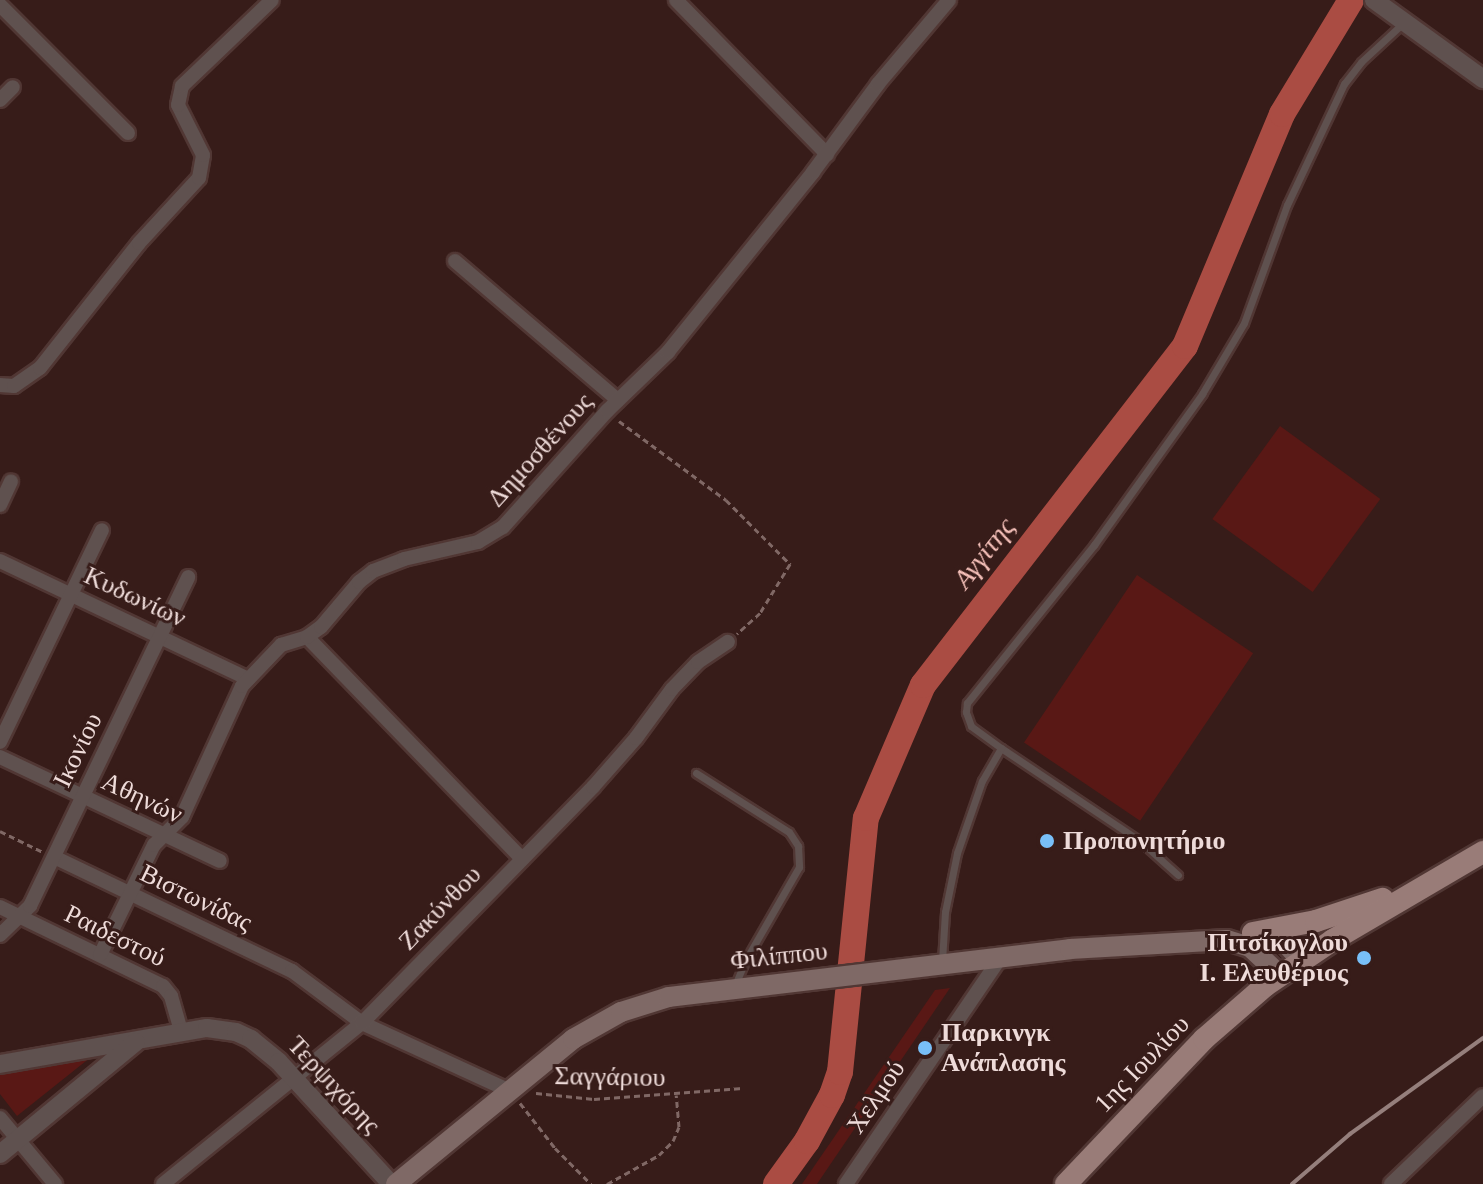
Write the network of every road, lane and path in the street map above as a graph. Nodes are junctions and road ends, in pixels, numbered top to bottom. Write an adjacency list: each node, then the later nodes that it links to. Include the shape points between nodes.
1 (272, 0): 13 (street, via 182,86 178,105 203,155 199,178 139,243 40,368 14,386)
2 (676, 0): 11 (street)
3 (949, 0): 11 (street, Δημοσθένους)
4 (1375, 1): 6 (street)
5 (0, 5): 10 (street)
6 (1404, 22): 7 (street); 27 (lane, via 1344,84 1287,205 1240,330 1202,394 1102,534 967,703 971,726)
7 (1483, 79)
8 (13, 87): 9 (street)
9 (0, 100)
10 (128, 133)
11 (827, 154): 14 (street, Δημοσθένους, via 677,341)
12 (455, 261): 14 (street)
13 (0, 385)
14 (618, 400): 15 (street, Δημοσθένους)
15 (607, 411): 23 (street, Δημοσθένους, via 497,532 378,568); 24 (path, via 726,500 790,564 760,613)
16 (11, 481): 17 (street)
17 (0, 505)
18 (102, 530): 21 (street)
19 (0, 561): 21 (street, Κυδωνίων)
20 (188, 577): 22 (street, Ικονίου)
21 (71, 594): 22 (street, Κυδωνίων); 26 (street)
22 (160, 635): 25 (street, Κυδωνίων); 30 (street, Ικονίου)
23 (307, 637): 25 (street, Δημοσθένους, via 281,645); 35 (street)
24 (728, 642): 35 (street, Ζακύνθου, via 672,689 593,787)
25 (248, 679): 32 (street, Δημοσθένους, via 235,696 182,817)
26 (0, 742)
27 (1001, 748): 37 (lane, via 1140,841); 48 (lane, via 982,781 957,853)
28 (0, 757): 30 (street, Αθηνών)
29 (696, 773): 50 (lane, via 789,832 798,846 799,867)
30 (83, 796): 32 (street, Αθηνών); 34 (street, Ικονίου)
31 (0, 831): 34 (path)
32 (163, 835): 36 (street, Αθηνών); 39 (street, Δημοσθένους)
33 (1483, 852): 38 (main road)
34 (54, 857): 39 (street, Βιστωνίδας); 41 (street, Ικονίου)
35 (522, 859): 51 (street, Ζακύνθου)
36 (220, 861)
37 (1178, 875)
38 (1425, 885): 42 (main road, via 1316,921); 47 (main road, 1ης Ιουλίου)
39 (131, 893): 45 (street, Δημοσθένους); 51 (street, Βιστωνίδας, via 292,971)
40 (0, 907): 41 (street, Ραιδεστού)
41 (21, 917): 43 (street, Ικονίου); 45 (street, Ραιδεστού)
42 (1253, 933): 44 (main road, Φιλίππου); 47 (main road, via 1280,937)
43 (0, 935)
44 (1227, 940): 46 (main road, Φιλίππου); 49 (main road, via 1250,947)
45 (100, 955): 52 (street, Ραιδεστού, via 166,988)
46 (1001, 957): 48 (main road, Φιλίππου); 68 (street, Χελμού)
47 (1301, 960): 49 (main road, 1ης Ιουλίου)
48 (942, 963): 50 (main road, Φιλίππου)
49 (1280, 975): 69 (main road, 1ης Ιουλίου, via 1204,1039)
50 (734, 987): 57 (main road, Φιλίππου, via 621,1012 573,1039)
51 (362, 1023): 55 (street, Ζακύνθου); 57 (street, Βιστωνίδας)
52 (181, 1032): 53 (street, Τερψιχόρης); 55 (street, Τερψιχόρης, via 236,1032 267,1050)
53 (138, 1040): 54 (street, Τερψιχόρης); 61 (street)
54 (0, 1064)
55 (295, 1079): 64 (street, Ζακύνθου); 65 (street, Τερψιχόρης)
56 (743, 1088): 58 (path, Σαγγάριου)
57 (508, 1090): 58 (path, Σαγγάριου, via 571,1099); 65 (main road, Φιλίππου); 66 (path, Σαγγάριου)
58 (676, 1095): 67 (path, via 679,1127 673,1141 659,1155)
59 (1483, 1096): 70 (street)
60 (0, 1118): 61 (street)
61 (17, 1140): 62 (street); 63 (street)
62 (0, 1154)
63 (55, 1184)
64 (163, 1184)
65 (394, 1184)
66 (591, 1184)
67 (607, 1184)
68 (846, 1184)
69 (1066, 1184)
70 (1391, 1184)

